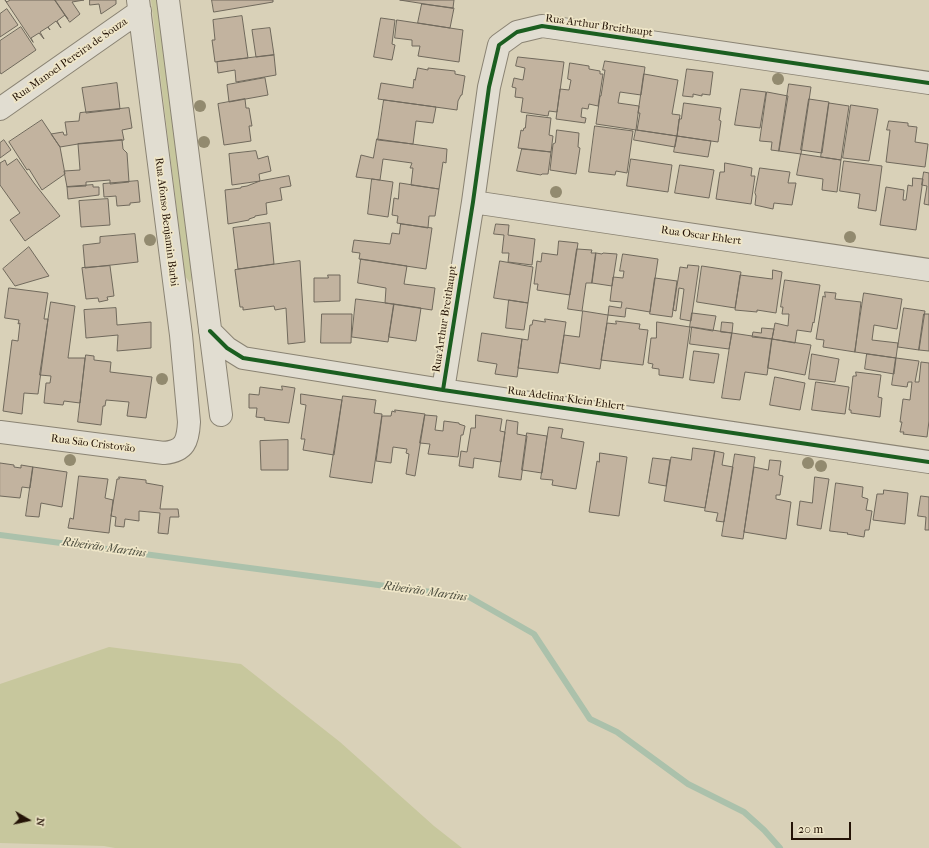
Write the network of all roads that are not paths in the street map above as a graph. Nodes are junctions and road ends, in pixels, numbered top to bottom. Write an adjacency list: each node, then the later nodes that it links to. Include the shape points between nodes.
1 (168, 0): 7 (street)
2 (139, 6): 4 (street, Rua Manoel Pereira de Souza); 8 (street, Rua Afonso Benjamin Barbi)
3 (929, 83): 5 (street, Rua Arthur Breithaupt, via 542,26 517,32 500,46 498,52 489,87)
4 (0, 109)
5 (473, 202): 6 (street, Rua Oscar Ehlert); 9 (street, Rua Arthur Breithaupt)
6 (929, 270)
7 (210, 332): 8 (street); 9 (street, Rua Adelina Klein Ehlert, via 227,348 243,358); 10 (street)
8 (181, 335): 12 (street, Rua Afonso Benjamin Barbi, via 189,422 188,436)
9 (442, 390): 13 (street, Rua Adelina Klein Ehlert)
10 (221, 415)
11 (0, 432): 12 (street, Rua São Cristovão, via 164,453 174,452)
12 (184, 444)
13 (929, 462)

